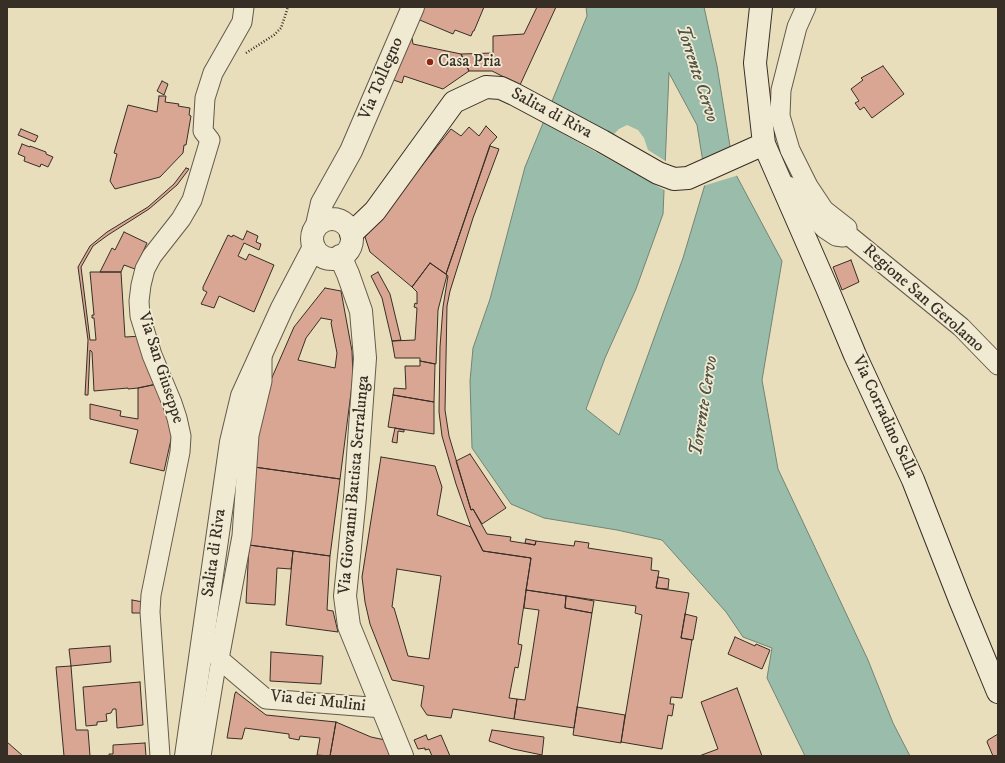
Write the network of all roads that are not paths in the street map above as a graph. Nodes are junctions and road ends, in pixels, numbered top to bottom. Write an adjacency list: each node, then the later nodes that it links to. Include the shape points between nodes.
1 (244, 7): 18 (street, Via San Giuseppe, via 242,22 213,73 205,98 203,130 210,140 192,200 145,269 139,301 140,316 152,355 172,403 181,436 151,595)
2 (413, 7): 6 (street, Via Tollegno)
3 (761, 7): 5 (street, Via Corradino Sella, via 755,63)
4 (806, 7): 9 (street, Regione San Gerolamo, via 796,27 780,90 780,116 790,150 808,186 824,210)
5 (756, 148): 7 (street, Via Corradino Sella); 10 (street, Salita di Riva, via 688,178 674,179 658,173 514,94 501,88 486,87 454,102 374,210)
6 (351, 150): 8 (street, Via Tollegno, via 322,203); 10 (street, Via Tollegno, via 338,201)
7 (775, 169): 9 (street, via 803,206 824,228 836,236 843,237); 16 (street, Via Corradino Sella, via 855,355 913,480)
8 (318, 225): 10 (street, via 328,219 334,219); 11 (street, via 312,235)
9 (844, 228): 14 (street, Regione San Gerolamo, via 961,327)
10 (348, 229): 12 (street, via 352,241 346,253)
11 (314, 247): 12 (street, via 317,252 328,258); 13 (street, Salita di Riva, via 282,308)
12 (340, 256): 17 (street, Via Giovanni Battista Serralunga, via 351,279 361,311 366,358 344,596 349,626)
13 (262, 355): 15 (street, Salita di Riva, via 262,381 249,435 242,536); 19 (street, Salita di Riva, via 242,396 231,442)
14 (998, 365)
15 (219, 659): 17 (street, Via dei Mulini, via 266,699); 20 (street, Salita di Riva)
16 (998, 692)
17 (383, 708): 21 (street, Via Giovanni Battista Serralunga)
18 (160, 756)
19 (186, 756)
20 (203, 756)
21 (402, 756)

